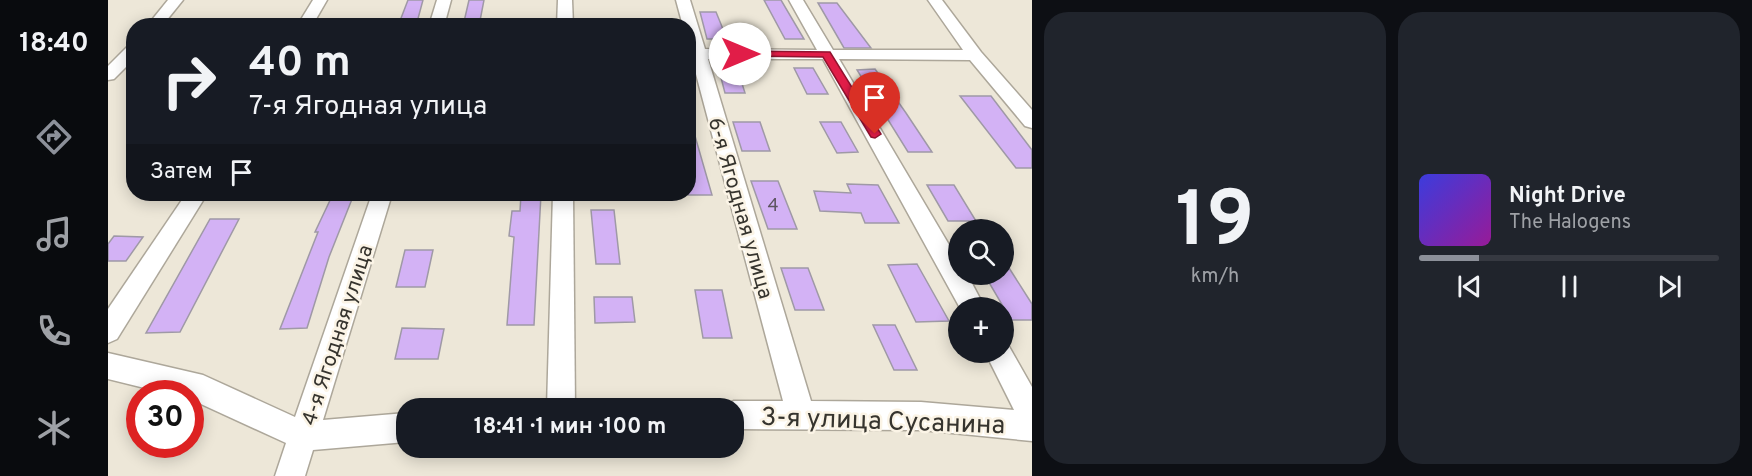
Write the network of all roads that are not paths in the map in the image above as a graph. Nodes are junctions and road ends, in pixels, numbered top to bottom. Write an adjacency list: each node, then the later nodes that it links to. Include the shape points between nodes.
1 (176, 0): 8 (street)
2 (320, 0): 9 (street)
3 (444, 0): 10 (street)
4 (566, 0): 11 (street)
5 (682, 0): 12 (street, 6-я Ягодная улица)
6 (796, 0): 14 (street)
7 (935, 0): 15 (street)
8 (161, 18)
9 (309, 18)
10 (438, 18)
11 (565, 18)
12 (685, 18)
13 (696, 54): 14 (street)
14 (826, 54): 15 (street); 23 (street)
15 (975, 55): 19 (street)
16 (126, 58): 18 (street)
17 (696, 67): 29 (street, 6-я Ягодная улица)
18 (108, 75)
19 (1032, 122)
20 (192, 201): 24 (street)
21 (380, 201): 33 (street, 4-я Ягодная улица)
22 (563, 201): 27 (street)
23 (967, 297)
24 (108, 331)
25 (1004, 363): 30 (street)
26 (108, 366): 33 (street, via 204,389)
27 (561, 398)
28 (744, 415): 29 (street, 3-я улица Сусанина)
29 (801, 415): 31 (street, 3-я улица Сусанина, via 921,416)
30 (1032, 415)
31 (1032, 426)
32 (396, 429): 33 (street)
33 (304, 436): 34 (street, 4-я Ягодная улица)
34 (290, 476)

